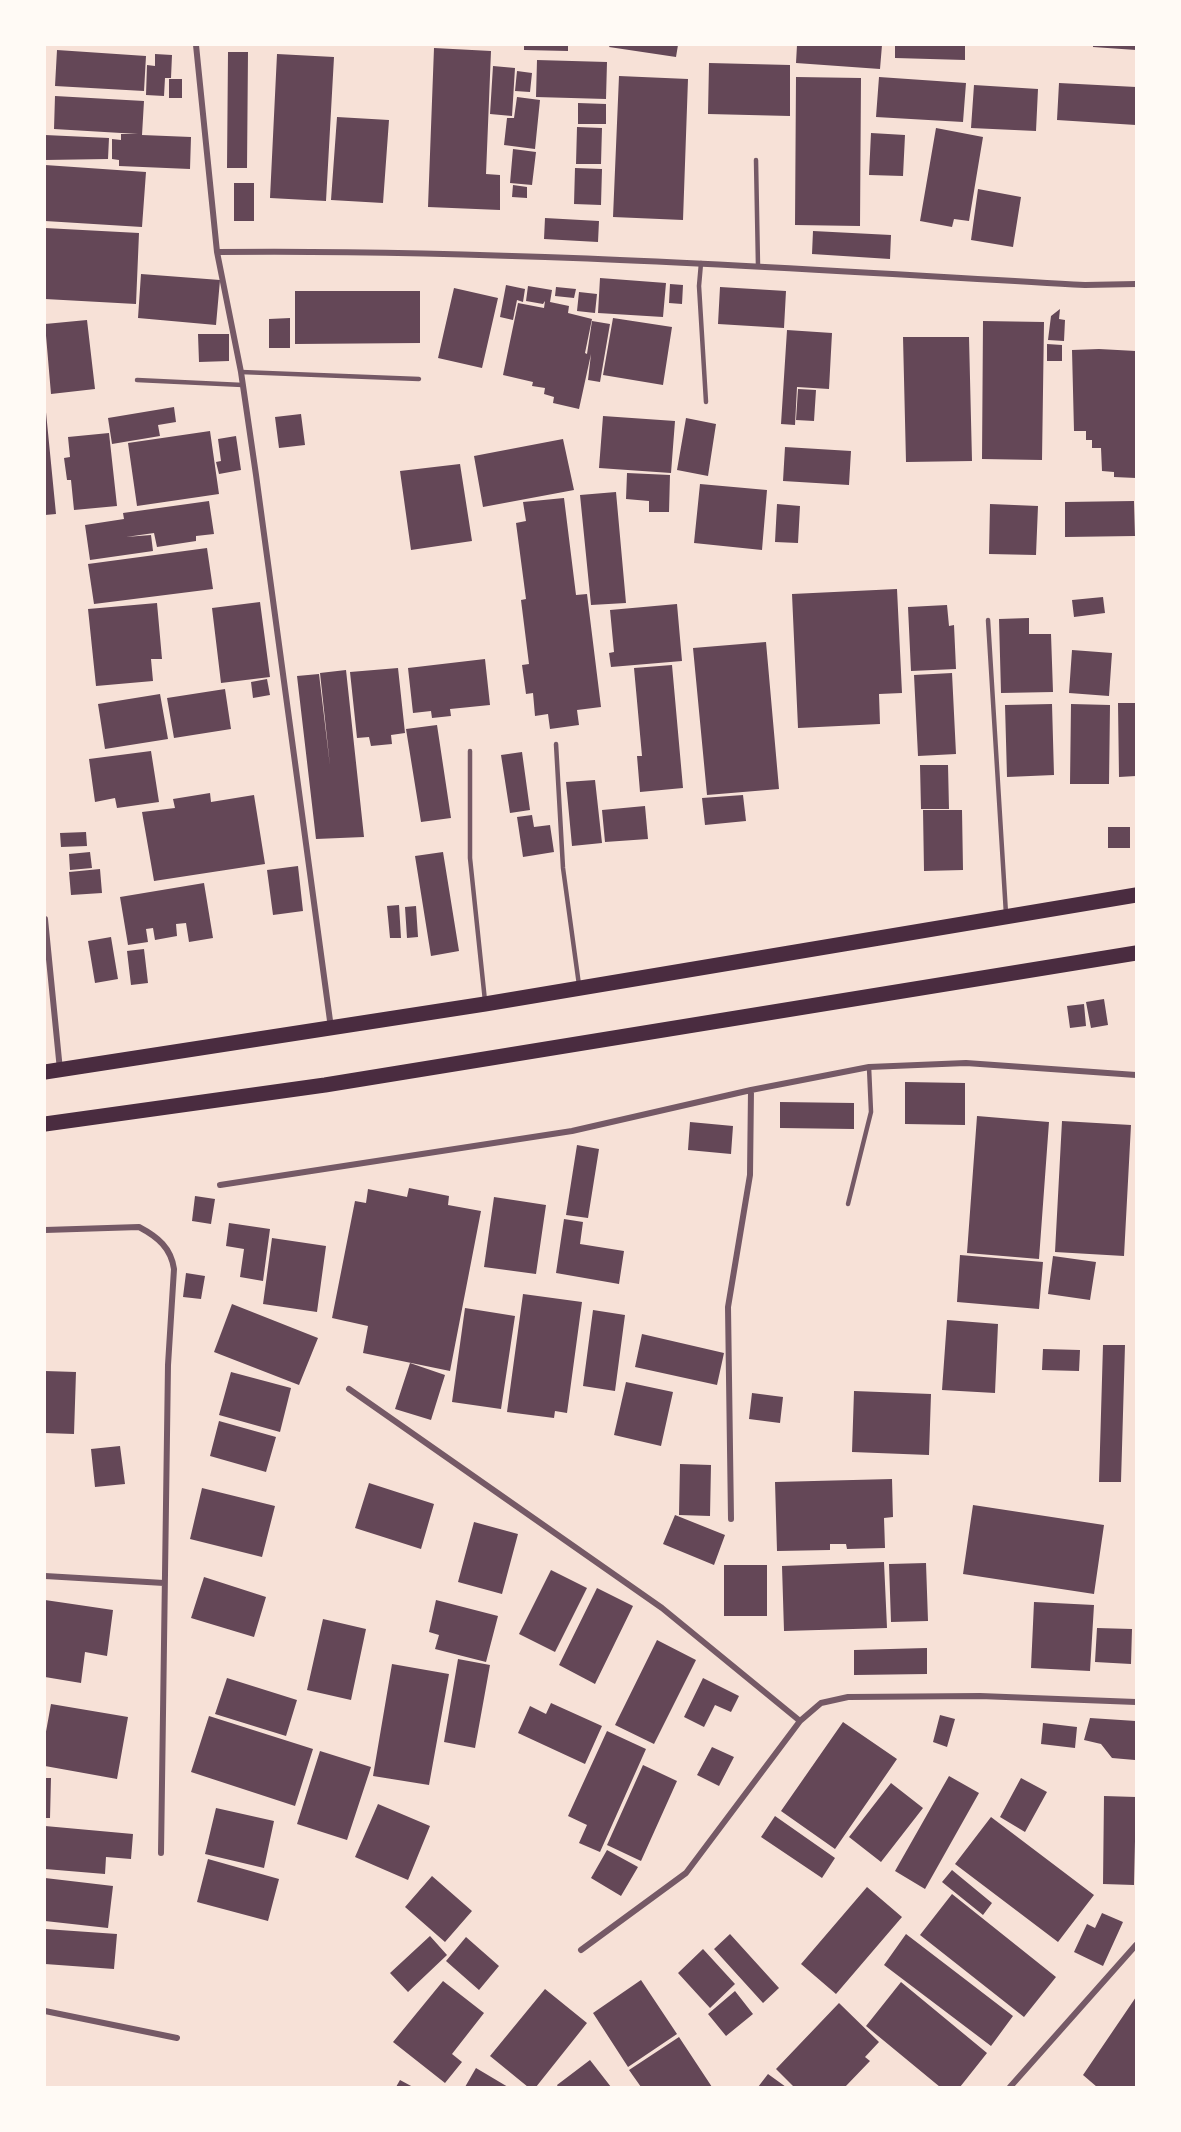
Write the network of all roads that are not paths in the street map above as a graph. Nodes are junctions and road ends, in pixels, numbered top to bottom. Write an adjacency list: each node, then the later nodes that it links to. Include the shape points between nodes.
1 (196, 45): 3 (street)
2 (756, 160): 5 (lane)
3 (218, 252): 4 (street, via 347,250); 7 (street)
4 (701, 263): 5 (street); 11 (lane)
5 (758, 266): 6 (street, via 1085,285)
6 (1136, 284)
7 (241, 372): 8 (lane); 10 (street)
8 (419, 379)
9 (137, 380): 10 (lane)
10 (243, 385): 21 (street)
11 (706, 402)
12 (988, 620): 16 (lane)
13 (556, 744): 19 (lane, via 563,868)
14 (470, 751): 20 (lane, via 470,858)
15 (1136, 895): 16 (main road)
16 (1006, 917): 19 (main road)
17 (45, 919): 23 (street)
18 (1136, 953): 26 (main road, via 325,1084)
19 (579, 988): 20 (main road)
20 (485, 1004): 21 (main road)
21 (331, 1029): 23 (main road)
22 (869, 1067): 24 (street, via 966,1063); 25 (street); 28 (lane, via 871,1112)
23 (52, 1071)
24 (1136, 1075)
25 (751, 1090): 27 (street, via 572,1131); 31 (street, via 750,1175 728,1307)
26 (45, 1124)
27 (220, 1185)
28 (848, 1204)
29 (45, 1230): 33 (street, via 140,1227 153,1234 172,1254)
30 (349, 1389): 35 (street, via 662,1608)
31 (731, 1519)
32 (45, 1576): 33 (street)
33 (164, 1583): 36 (street)
34 (1136, 1702): 35 (street, via 980,1696 848,1697 821,1703)
35 (800, 1721): 38 (street, via 686,1873)
36 (161, 1853)
37 (1136, 1945): 41 (street)
38 (581, 1950)
39 (45, 2011): 40 (street)
40 (177, 2038)
41 (1010, 2087)

